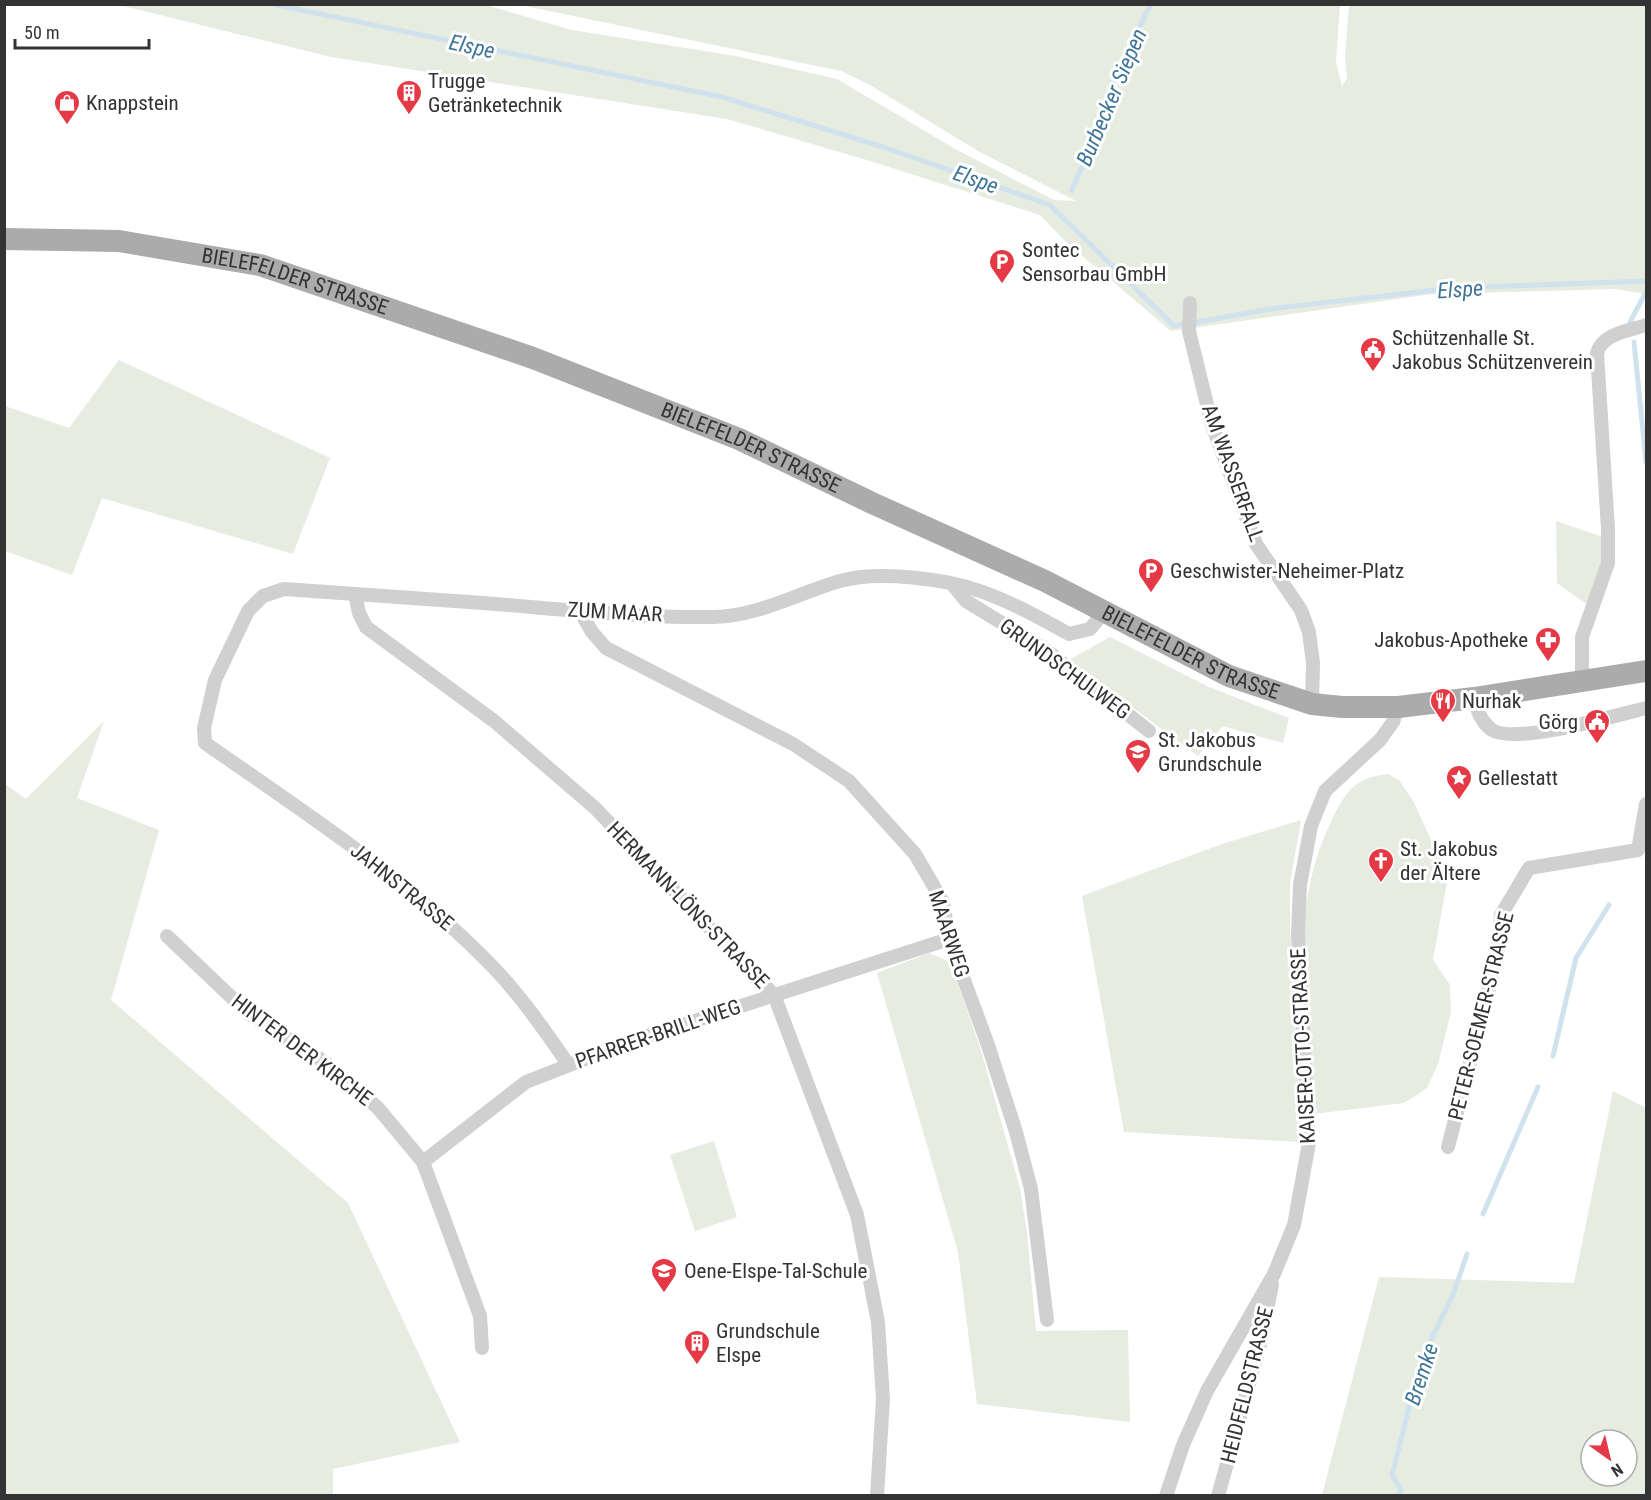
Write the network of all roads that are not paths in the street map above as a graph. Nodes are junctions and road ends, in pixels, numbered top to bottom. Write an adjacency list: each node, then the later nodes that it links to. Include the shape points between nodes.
1 (4, 239): 7 (main road, BIELEFELDER STRASSE, via 119,241 175,250 260,265 363,298 533,358 740,439)
2 (1189, 309): 11 (street, AM WASSERFALL, via 1189,331 1212,425 1256,544 1301,610 1309,632)
3 (1647, 325): 9 (street, via 1617,334 1600,345 1598,353 1608,563 1582,637)
4 (953, 585): 6 (street, ZUM MAAR, via 864,575 744,614 715,617); 7 (street, ZUM MAAR, via 982,591 1069,634 1090,629); 14 (street, GRUNDSCHULWEG, via 977,609 1046,650)
5 (355, 594): 6 (street, ZUM MAAR); 15 (street, ZUM MAAR, via 284,589 255,603 215,680 204,728); 19 (street, HERMANN-LÖNS-STRASSE, via 358,613 366,627 494,721 595,808)
6 (580, 611): 18 (street, MAARWEG, via 606,648 793,744 849,781 915,854 943,902)
7 (1104, 612): 11 (main road, BIELEFELDER STRASSE, via 1229,676)
8 (1647, 671): 9 (main road, BIELEFELDER STRASSE)
9 (1582, 681): 10 (main road, BIELEFELDER STRASSE)
10 (1474, 698): 12 (main road, BIELEFELDER STRASSE); 13 (street, via 1493,731 1509,735)
11 (1312, 704): 12 (main road, BIELEFELDER STRASSE)
12 (1398, 707): 23 (street, KAISER-OTTO-STRASSE, via 1394,722 1380,740 1325,791 1311,826 1300,885 1298,934 1309,1143 1294,1225)
13 (1647, 708)
14 (1149, 731)
15 (205, 743): 20 (street, JAHNSTRASSE, via 353,846 442,918 494,968)
16 (1647, 804): 21 (street, PETER-SOEMER-STRASSE, via 1638,850 1529,868 1501,915 1497,958)
17 (167, 936): 22 (street, HINTER DER KIRCHE, via 249,1014 326,1063 378,1108)
18 (949, 939): 19 (street, PFARRER-BRILL-WEG); 24 (street, MAARWEG, via 992,1056 1031,1189)
19 (774, 995): 20 (street, PFARRER-BRILL-WEG); 26 (street, HERMANN-LÖNS-STRASSE, via 857,1215 878,1322 883,1399)
20 (568, 1064): 22 (street, PFARRER-BRILL-WEG, via 526,1082)
21 (1448, 1147)
22 (423, 1162): 25 (street, HINTER DER KIRCHE, via 480,1316)
23 (1274, 1274): 27 (street, KAISER-OTTO-STRASSE, via 1207,1391); 28 (street, HEIDFELDSTRASSE, via 1261,1341)
24 (1047, 1320)
25 (482, 1348)
26 (877, 1496)
27 (1166, 1496)
28 (1218, 1496)

